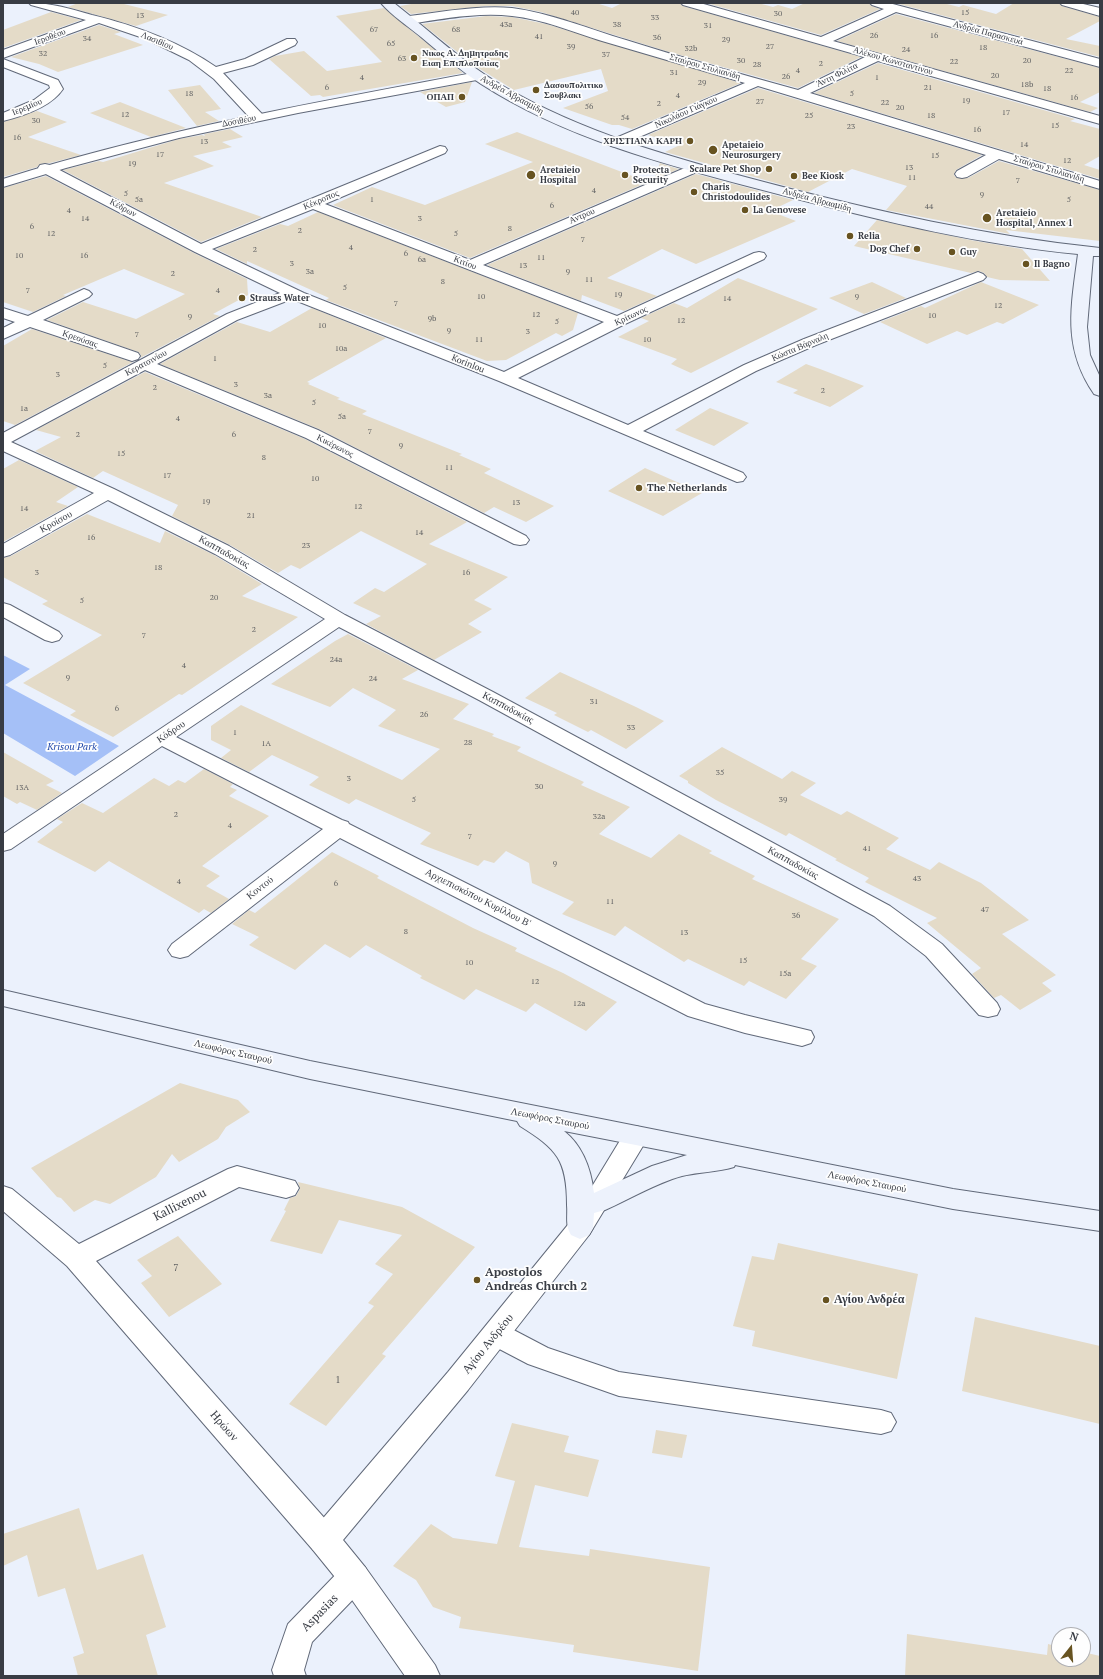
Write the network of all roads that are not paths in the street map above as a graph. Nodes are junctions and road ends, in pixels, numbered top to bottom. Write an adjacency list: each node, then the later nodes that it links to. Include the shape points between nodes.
1 (36, 3): 8 (street, Λασιθίου)
2 (387, 3): 9 (main road, Ανδρέα Αβρααμίδη)
3 (687, 3): 10 (street, Αλέκου Κωνσταντίνου)
4 (876, 3): 6 (street, Ανδρέα Παρασκευά)
5 (1066, 3): 7 (street)
6 (895, 8): 10 (street); 15 (street, Ανδρέα Παρασκευά)
7 (1100, 12)
8 (96, 20): 12 (street, Ιεροθέου); 16 (street, Λασιθίου, via 145,34 193,57)
9 (409, 20): 17 (main road, Ανδρέα Αβρααμίδη); 18 (street, Σταύρου Στυλιανίδη, via 476,11 527,15)
10 (823, 41): 13 (street, Αλέκου Κωνσταντίνου)
11 (291, 42): 16 (street, via 249,62)
12 (3, 54)
13 (876, 56): 19 (street, Άντη Φιλίτα); 22 (street, Αλέκου Κωνσταντίνου)
14 (3, 63): 20 (street, Ιερεμίου, via 54,83 57,89 40,103)
15 (1100, 63)
16 (214, 72): 21 (street, Λασιθίου)
17 (478, 76): 21 (street, Δοσιθέου); 23 (main road, Ανδρέα Αβρααμίδη, via 527,104)
18 (757, 82): 19 (street, Σταύρου Στυλιανίδη); 23 (street, Νικολάου Γιάγκου)
19 (799, 94): 25 (street, Σταύρου Στυλιανίδη)
20 (3, 117)
21 (257, 117): 26 (street, Δοσιθέου, via 150,140)
22 (1100, 120)
23 (616, 143): 27 (main road, Ανδρέα Αβρααμίδη)
24 (440, 150): 31 (street, Κέκροπος)
25 (998, 154): 28 (street); 30 (street, Σταύρου Στυλιανίδη)
26 (45, 168): 29 (street, Δοσιθέου); 32 (street, Κέδρων)
27 (694, 168): 33 (main road, Ανδρέα Αβρααμίδη, via 929,227 1013,242); 35 (street, Αντρου)
28 (962, 174)
29 (3, 183)
30 (1100, 185)
31 (313, 204): 32 (street, Κέκροπος); 35 (street, Κιτίου)
32 (200, 249): 37 (street, Korinlou)
33 (1093, 251): 45 (main road, via 1079,325 1080,348)
34 (759, 256): 41 (street, Κρίτωνος)
35 (470, 265): 41 (street, Κιτίου)
36 (978, 277): 46 (street, Κώστα Βάρναλη, via 756,365)
37 (293, 293): 43 (street, Κερατσινίου, via 232,317); 44 (street, Korinlou)
38 (84, 294): 40 (street)
39 (3, 314): 40 (street, Κρεούσας)
40 (29, 321): 42 (street); 43 (street, Κρεούσας)
41 (617, 322): 44 (street, Κρίτωνος)
42 (3, 334)
43 (138, 360): 47 (street, Κερατσινίου); 51 (street, Κικέρωνος, via 312,434)
44 (505, 378): 46 (street, Korinlou)
45 (1100, 391)
46 (629, 431): 49 (street, Korinlou)
47 (3, 440)
48 (3, 445): 50 (street, Καππαδοκίας)
49 (737, 478)
50 (108, 493): 52 (street, Κροίσου); 54 (street, Καππαδοκίας, via 222,550)
51 (520, 540)
52 (3, 552)
53 (3, 610): 55 (street)
54 (338, 619): 56 (street, Κόδρου); 61 (street, Καππαδοκίας, via 882,911 934,950)
55 (52, 636)
56 (162, 738): 57 (street, Αρχιεπισκόπου Κυρίλλου Β'); 58 (street, Κόδρου)
57 (340, 827): 59 (street, Κοντού); 62 (street, Αρχιεπισκόπου Κυρίλλου Β', via 696,1010)
58 (4, 841)
59 (180, 950)
60 (3, 998): 63 (main road, Λεωφόρος Σταυρού, via 310,1070)
61 (988, 1009)
62 (802, 1037)
63 (517, 1112): 64 (main road, Λεωφόρος Σταυρού); 70 (main road, via 544,1128 559,1140 571,1155 579,1173 582,1198)
64 (636, 1136): 65 (main road, Λεωφόρος Σταυρού); 68 (street, Αγίου Ανδρέου)
65 (746, 1158): 68 (main road, via 683,1166 661,1173); 69 (main road, Λεωφόρος Σταυρού, via 953,1199)
66 (286, 1188): 71 (street, Kallixenou, via 237,1176)
67 (3, 1196): 71 (street, Ηρώων)
68 (596, 1203): 70 (street, Αγίου Ανδρέου)
69 (1100, 1221)
70 (580, 1228): 72 (street, Αγίου Ανδρέου)
71 (77, 1258): 74 (street, Ηρώων)
72 (496, 1334): 73 (street, via 538,1356 619,1384); 74 (street, Αγίου Ανδρέου)
73 (881, 1422)
74 (324, 1540): 75 (street, Ηρώων)
75 (354, 1577): 76 (street, Aspasias, via 299,1634 288,1670); 77 (street, Ηρώων)
76 (290, 1676)
77 (424, 1676)

